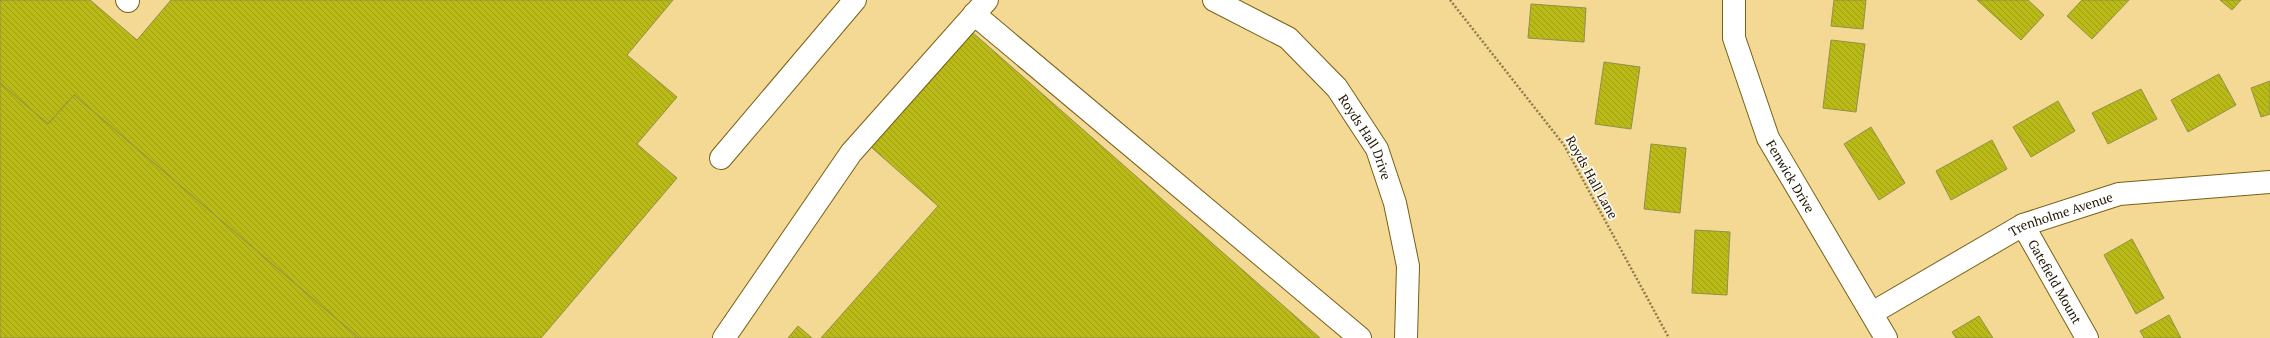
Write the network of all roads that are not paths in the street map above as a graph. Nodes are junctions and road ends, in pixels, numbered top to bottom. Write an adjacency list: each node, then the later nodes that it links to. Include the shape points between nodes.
1 (855, 0): 5 (street)
2 (1214, 0): 11 (street, Royds Hall Drive, via 1288,38 1337,88 1378,149 1395,203 1408,266)
3 (1734, 0): 8 (street, Fenwick Drive, via 1734,38 1768,138)
4 (980, 7): 9 (street, via 851,153); 10 (street)
5 (721, 158)
6 (2270, 182): 7 (street, Trenholme Avenue, via 2119,194)
7 (2023, 225): 8 (street, Trenholme Avenue); 13 (street, Gatefield Mount)
8 (1872, 313): 12 (street, Fenwick Drive)
9 (724, 338)
10 (1360, 338)
11 (1406, 338)
12 (1886, 338)
13 (2087, 338)

